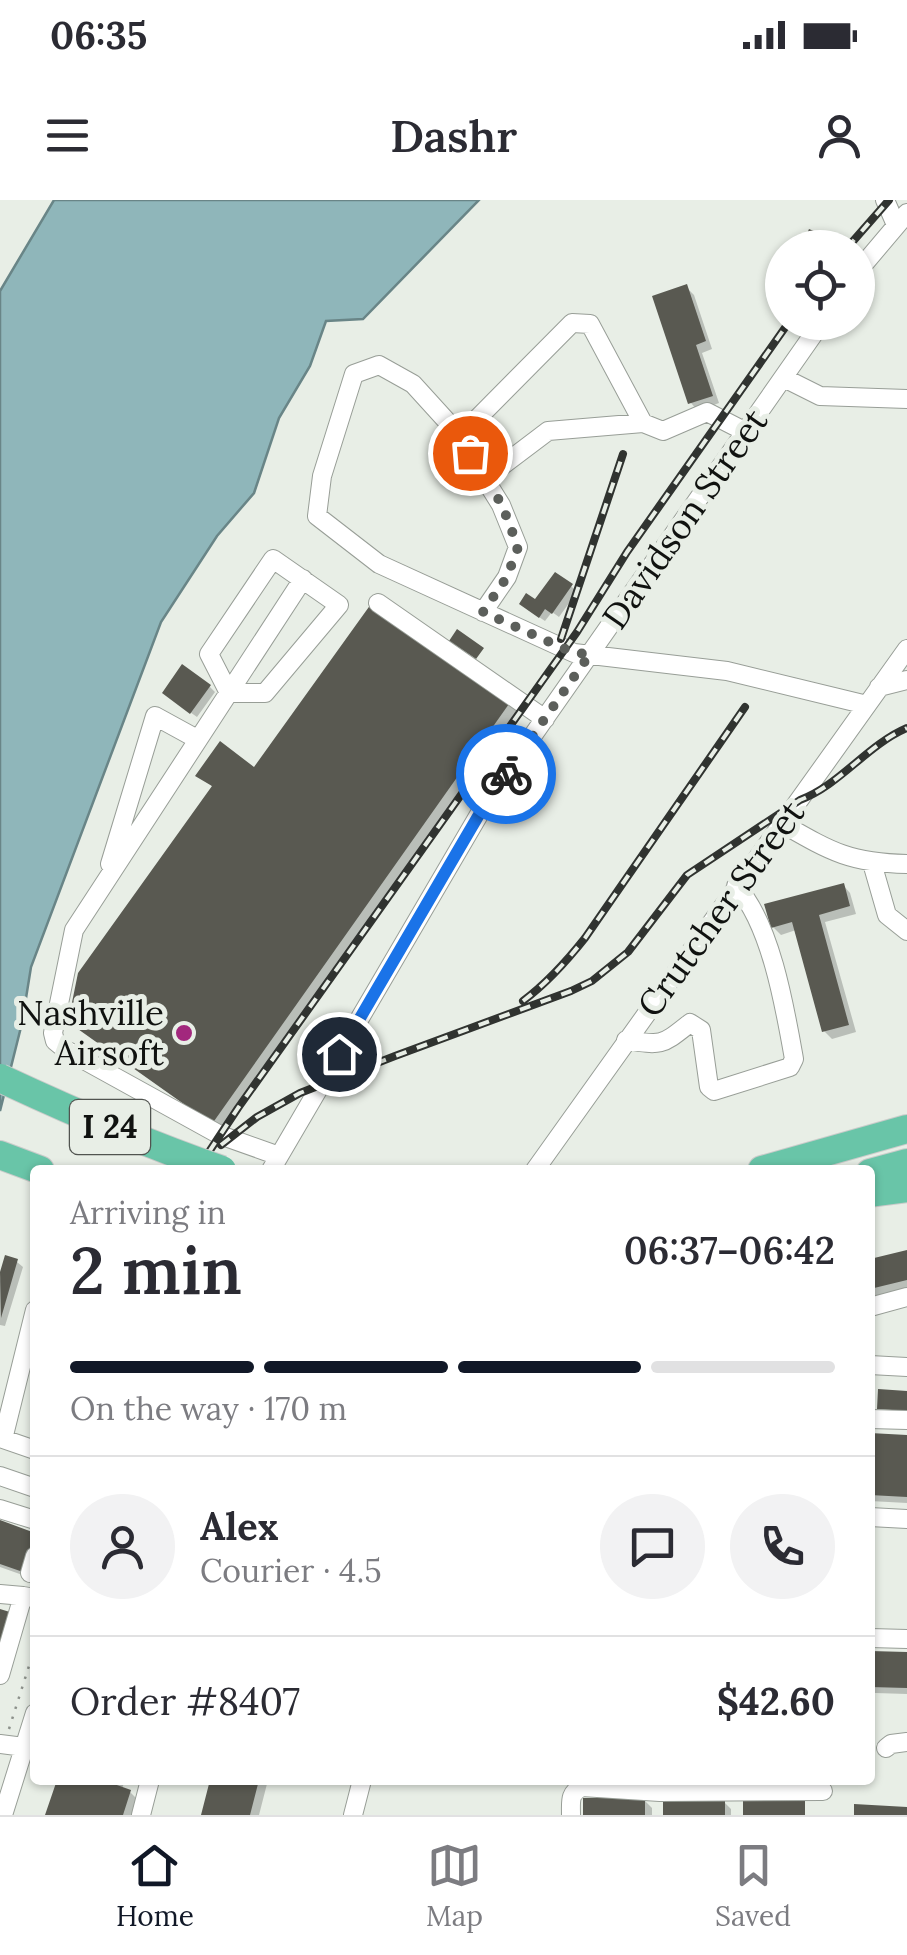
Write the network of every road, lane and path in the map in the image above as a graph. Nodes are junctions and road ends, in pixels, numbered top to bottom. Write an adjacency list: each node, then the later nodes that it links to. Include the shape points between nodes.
1 (885, 200): 2 (street)
2 (904, 217): 3 (street)
3 (875, 251)
4 (810, 340): 5 (street, Davidson Street)
5 (784, 378): 6 (street, via 820,396); 8 (street, Davidson Street)
6 (907, 399)
7 (643, 423): 8 (street, via 663,431 707,412); 9 (street, via 590,324 572,324); 10 (street, via 548,431)
8 (746, 432): 15 (street, Davidson Street)
9 (458, 437): 10 (street); 13 (street, via 413,384 379,365 354,374 322,476 317,516 379,564)
10 (486, 478): 13 (street, via 518,547)
11 (303, 579): 18 (street); 18 (street, via 273,559 209,654); 18 (street, via 339,605 266,693)
12 (378, 603): 20 (street)
13 (483, 612): 15 (street)
14 (907, 648): 17 (street, Crutcher Street)
15 (590, 654): 19 (street, via 728,671); 20 (street, Davidson Street)
16 (907, 680): 17 (street)
17 (880, 688): 19 (street, Crutcher Street)
18 (228, 693): 21 (street)
19 (867, 705): 22 (street, Crutcher Street)
20 (545, 718): 32 (street, Davidson Street, via 487,801)
21 (197, 740): 26 (street); 26 (street, via 155,716)
22 (780, 823): 23 (street, via 834,853); 25 (street, Crutcher Street)
23 (872, 863): 24 (street); 27 (street, via 887,915)
24 (907, 864)
25 (736, 886): 28 (street, Crutcher Street); 28 (street, via 777,974 794,1059 790,1067 714,1091 700,1030 690,1023 656,1045)
26 (102, 888): 32 (street, via 74,930 55,1041)
27 (907, 932)
28 (626, 1040): 35 (street, Crutcher Street)
29 (0, 1078): 34 (highway, I 24, bridge)
30 (907, 1129): 36 (highway)
31 (0, 1155): 37 (highway, I 24)
32 (275, 1163)
33 (907, 1163): 38 (highway)
34 (207, 1165)
35 (538, 1165)
36 (780, 1165)
37 (30, 1166)
38 (875, 1173)
39 (907, 1188): 40 (highway)
40 (875, 1192)
41 (907, 1297): 42 (street)
42 (875, 1306)
43 (30, 1330): 48 (street, via 3,1439)
44 (875, 1366): 45 (street)
45 (907, 1368)
46 (875, 1419): 47 (street)
47 (907, 1420)
48 (30, 1448)
49 (0, 1476): 50 (street)
50 (30, 1486)
51 (0, 1509): 53 (street)
52 (875, 1517): 54 (street)
53 (30, 1518)
54 (907, 1519)
55 (0, 1594): 56 (street)
56 (29, 1597): 60 (street)
57 (875, 1638): 58 (street)
58 (907, 1640)
59 (30, 1662): 63 (path)
60 (0, 1676)
61 (30, 1728): 64 (street)
62 (907, 1742): 65 (street)
63 (2, 1744): 64 (street)
64 (24, 1747): 69 (street)
65 (886, 1748)
66 (149, 1785): 70 (street)
67 (361, 1785): 71 (street)
68 (823, 1791): 72 (street, via 582,1787 571,1797)
69 (3, 1815)
70 (140, 1815)
71 (354, 1815)
72 (571, 1815)

